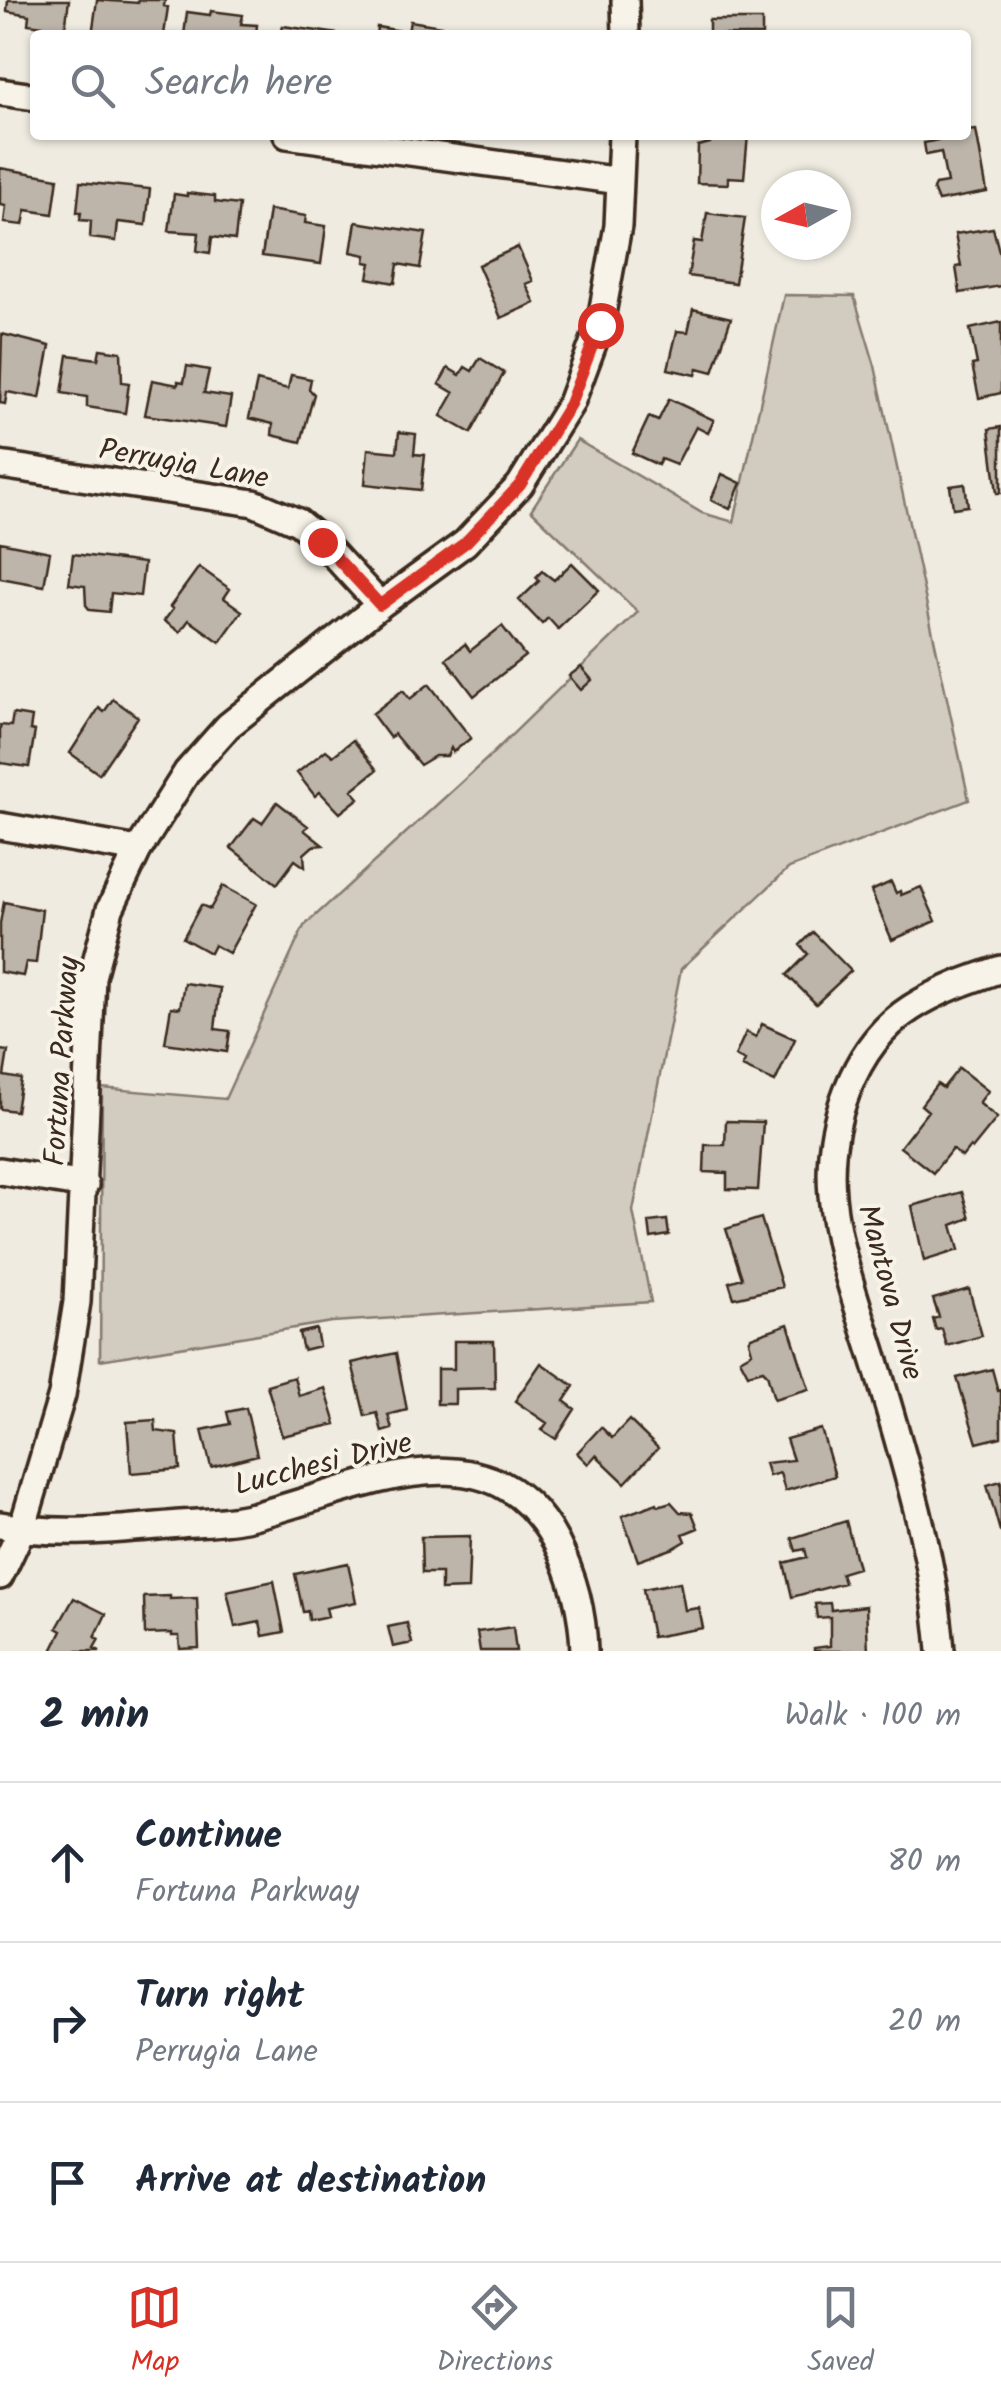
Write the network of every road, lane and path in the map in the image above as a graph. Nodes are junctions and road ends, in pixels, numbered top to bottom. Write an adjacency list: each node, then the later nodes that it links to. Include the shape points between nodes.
1 (625, 0): 2 (street)
2 (626, 30)
3 (0, 92): 4 (street)
4 (30, 96)
5 (323, 140): 7 (street)
6 (622, 140): 7 (street, Fortuna Parkway)
7 (620, 181): 9 (street, Fortuna Parkway, via 600,325 570,404 520,485 465,543)
8 (0, 465): 9 (street, Perrugia Lane, via 254,504 298,522)
9 (380, 605): 11 (street, Fortuna Parkway, via 228,726 187,772)
10 (0, 826): 11 (street)
11 (138, 850): 14 (street, Fortuna Parkway, via 110,910 92,977)
12 (1001, 970): 18 (street, Mantova Drive, via 955,984 886,1028 847,1087 832,1136 832,1195 842,1247 915,1497 937,1597)
13 (0, 1172): 14 (street)
14 (85, 1185): 15 (street, Fortuna Parkway, via 62,1395)
15 (11, 1527): 16 (street, Fortuna Parkway); 17 (street, Lucchesi Drive, via 91,1532 246,1518 395,1476 443,1469 485,1475 521,1496 547,1525 566,1562)
16 (0, 1576)
17 (584, 1651)
18 (941, 1651)

